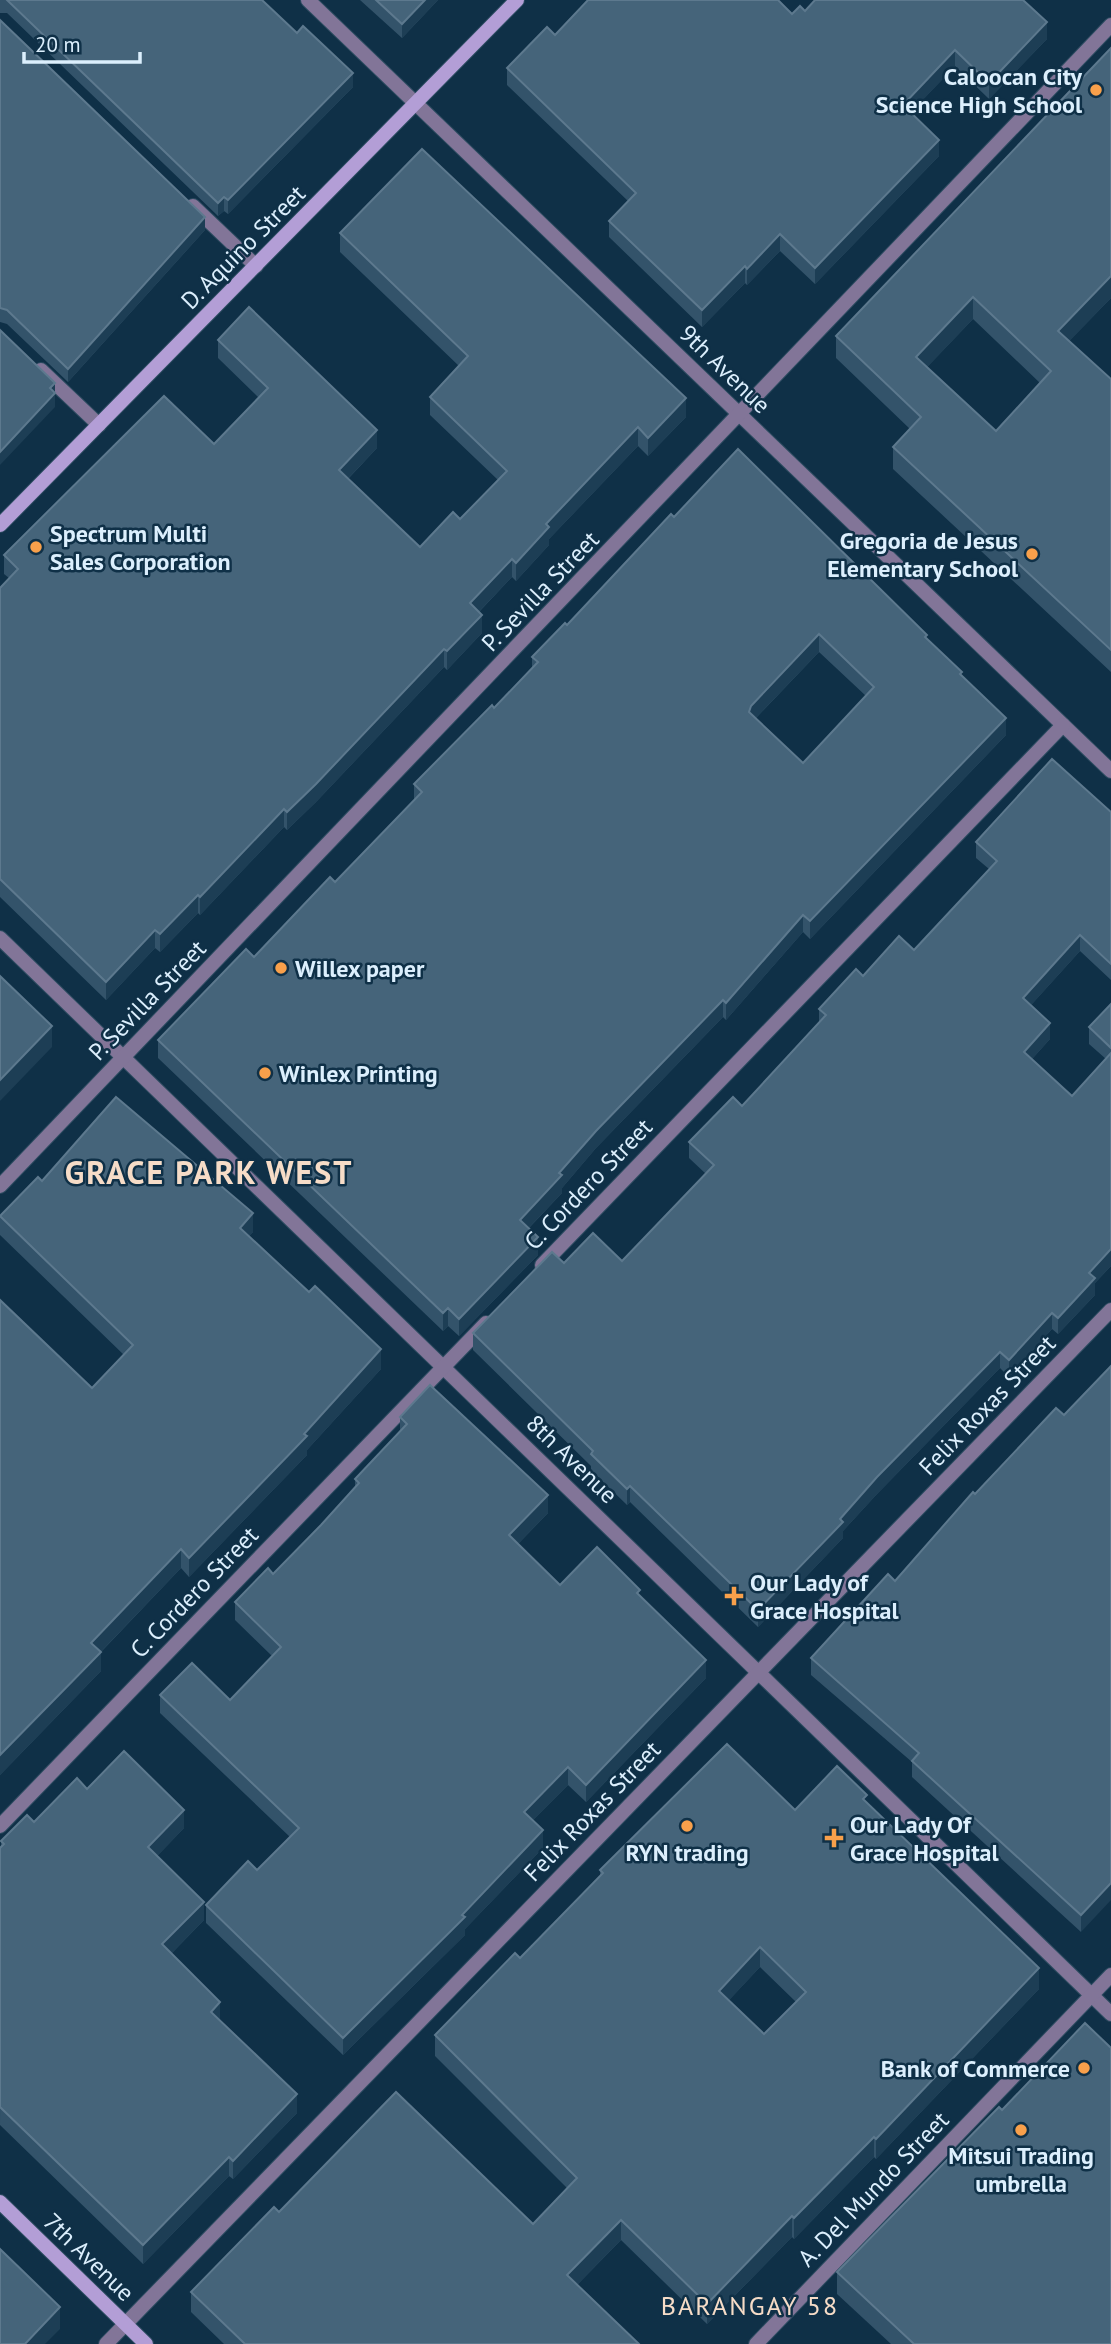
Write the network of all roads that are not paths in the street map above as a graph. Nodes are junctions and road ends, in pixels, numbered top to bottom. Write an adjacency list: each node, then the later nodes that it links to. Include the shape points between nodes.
1 (307, 0): 4 (street, 9th Avenue)
2 (517, 0): 4 (street, D. Aquino Street)
3 (1111, 25): 8 (street, P. Sevilla Street)
4 (416, 104): 6 (street, D. Aquino Street); 8 (street, 9th Avenue)
5 (187, 200): 6 (street)
6 (256, 266): 9 (street, D. Aquino Street)
7 (28, 357): 9 (street)
8 (740, 414): 11 (street, 9th Avenue); 14 (street, P. Sevilla Street)
9 (99, 425): 10 (street, D. Aquino Street)
10 (0, 525)
11 (1063, 725): 12 (street, 9th Avenue); 16 (street, C. Cordero Street)
12 (1111, 771)
13 (0, 938): 14 (street, 8th Avenue)
14 (124, 1058): 15 (street, P. Sevilla Street); 19 (street, 8th Avenue)
15 (0, 1186)
16 (527, 1280)
17 (498, 1310): 19 (street, C. Cordero Street)
18 (1111, 1310): 20 (street, Felix Roxas Street)
19 (444, 1367): 20 (street, 8th Avenue); 21 (street, C. Cordero Street)
20 (760, 1672): 23 (street, 8th Avenue); 26 (street, Felix Roxas Street)
21 (0, 1826)
22 (1111, 1975): 23 (street, A. Del Mundo Street)
23 (1091, 1995): 24 (street, 8th Avenue); 29 (street, A. Del Mundo Street)
24 (1111, 2014)
25 (0, 2202): 26 (street, 7th Avenue)
26 (125, 2324): 27 (street, Felix Roxas Street); 28 (street, 7th Avenue)
27 (106, 2344)
28 (146, 2344)
29 (756, 2344)

